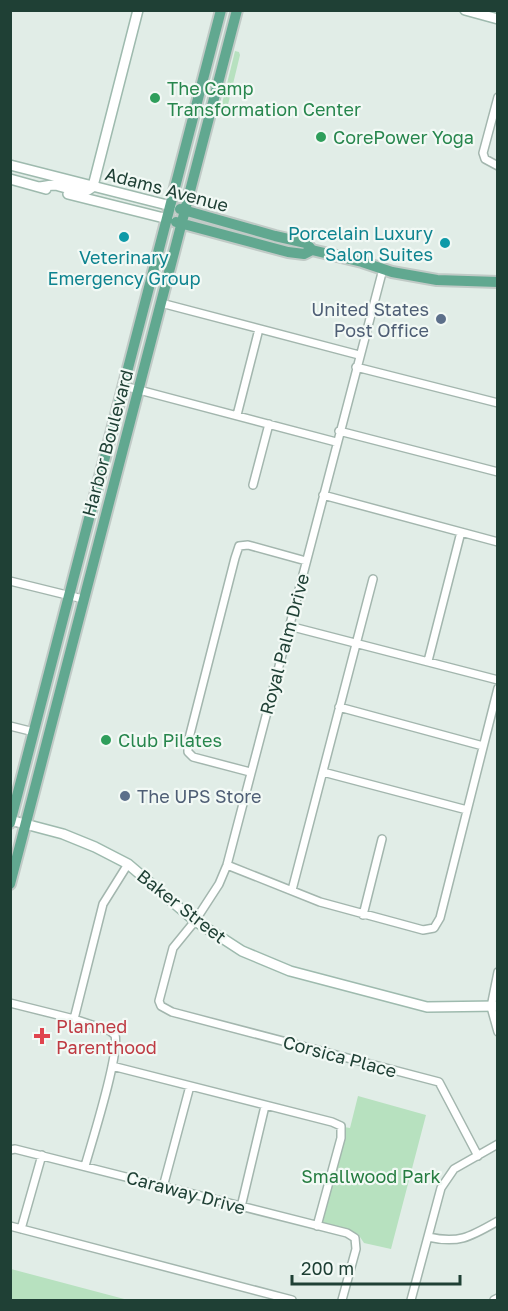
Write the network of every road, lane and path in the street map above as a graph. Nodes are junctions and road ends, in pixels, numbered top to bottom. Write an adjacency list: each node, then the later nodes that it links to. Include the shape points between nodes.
1 (138, 10): 13 (street)
2 (221, 10): 6 (main road, Harbor Boulevard)
3 (237, 10): 7 (main road, Harbor Boulevard)
4 (465, 10): 5 (street)
5 (498, 19)
6 (217, 29): 7 (main road); 15 (main road, Harbor Boulevard)
7 (225, 58): 16 (main road, Harbor Boulevard)
8 (498, 97): 10 (street, via 483,153 485,159)
9 (10, 165): 11 (street, Adams Avenue)
10 (498, 165)
11 (43, 173): 13 (street, Adams Avenue); 14 (street)
12 (10, 179): 14 (street, Adams Avenue)
13 (93, 186): 14 (street, via 86,191 53,185); 15 (street, Adams Avenue)
14 (40, 187): 17 (street, Adams Avenue)
15 (171, 206): 16 (main road, Adams Avenue); 17 (main road, Harbor Boulevard)
16 (185, 210): 18 (main road, Harbor Boulevard); 19 (main road, Adams Avenue, via 306,243)
17 (168, 219): 18 (main road, Adams Avenue); 26 (main road, Harbor Boulevard)
18 (182, 223): 19 (main road, Adams Avenue, via 288,252 304,254); 22 (main road, Harbor Boulevard)
19 (312, 250): 20 (main road, Adams Avenue)
20 (382, 268): 21 (main road, Adams Avenue, via 437,280); 24 (street, Royal Palm Drive)
21 (498, 282)
22 (160, 303): 23 (street); 27 (main road, Harbor Boulevard)
23 (259, 329): 24 (street); 29 (street)
24 (359, 355): 25 (street, Royal Palm Drive)
25 (356, 367): 28 (street); 31 (street, Royal Palm Drive)
26 (124, 386): 27 (street); 41 (main road, Harbor Boulevard)
27 (137, 390): 29 (street); 42 (main road, Harbor Boulevard)
28 (498, 404)
29 (237, 416): 30 (street)
30 (269, 424): 32 (street); 34 (street)
31 (339, 431): 32 (street, Royal Palm Drive); 33 (street)
32 (336, 442): 35 (street, Royal Palm Drive)
33 (498, 472)
34 (253, 485)
35 (323, 495): 36 (street); 38 (street, Royal Palm Drive)
36 (461, 532): 37 (street); 45 (street)
37 (498, 542)
38 (306, 561): 43 (street, Royal Palm Drive); 53 (street, via 248,544 239,546 235,558 188,752 193,757)
39 (373, 579): 44 (street)
40 (10, 581): 41 (street)
41 (69, 596): 42 (street); 50 (main road, Harbor Boulevard)
42 (83, 599): 56 (main road, Harbor Boulevard)
43 (289, 626): 44 (street); 53 (street, Royal Palm Drive)
44 (355, 643): 45 (street); 48 (street)
45 (428, 661): 46 (street)
46 (498, 680)
47 (498, 688): 51 (street)
48 (339, 707): 51 (street); 52 (street)
49 (10, 726): 50 (street)
50 (34, 732): 55 (main road, Harbor Boulevard)
51 (483, 746): 54 (street)
52 (323, 771): 54 (street); 61 (street)
53 (250, 772): 59 (street, Royal Palm Drive)
54 (467, 810): 62 (street, via 440,918 434,928 423,930)
55 (11, 821): 56 (street, Baker Street)
56 (26, 824): 58 (street, Baker Street, via 63,834); 60 (main road, Harbor Boulevard)
57 (382, 839): 62 (street)
58 (128, 864): 63 (street, Baker Street); 68 (street, via 103,904)
59 (227, 865): 61 (street); 63 (street, Royal Palm Drive)
60 (10, 884)
61 (292, 890): 62 (street)
62 (363, 915)
63 (195, 921): 66 (street, Royal Palm Drive, via 173,948 160,995); 67 (street, Baker Street, via 242,951 290,971 427,1007)
64 (498, 972): 67 (street)
65 (10, 1003): 68 (street)
66 (161, 1006): 76 (street, Corsica Place, via 439,1082)
67 (494, 1006): 69 (street)
68 (74, 1019): 70 (street, via 115,1035)
69 (498, 1032)
70 (112, 1066): 71 (street); 77 (street)
71 (190, 1086): 72 (street); 78 (street)
72 (265, 1106): 79 (street); 82 (street, via 341,1126)
73 (498, 1144): 76 (street)
74 (13, 1150): 75 (street, Caraway Drive)
75 (42, 1155): 77 (street, Caraway Drive); 83 (street)
76 (478, 1156): 84 (street, via 454,1169 441,1188)
77 (86, 1166): 78 (street, Caraway Drive)
78 (163, 1187): 79 (street, Caraway Drive)
79 (241, 1207): 82 (street, Caraway Drive)
80 (498, 1221): 84 (street, via 459,1241)
81 (10, 1226): 83 (street)
82 (317, 1226): 86 (street, Caraway Drive, via 347,1233 355,1239 356,1249)
83 (21, 1229): 85 (street)
84 (428, 1237): 87 (street)
85 (292, 1300)
86 (342, 1300)
87 (411, 1300)

